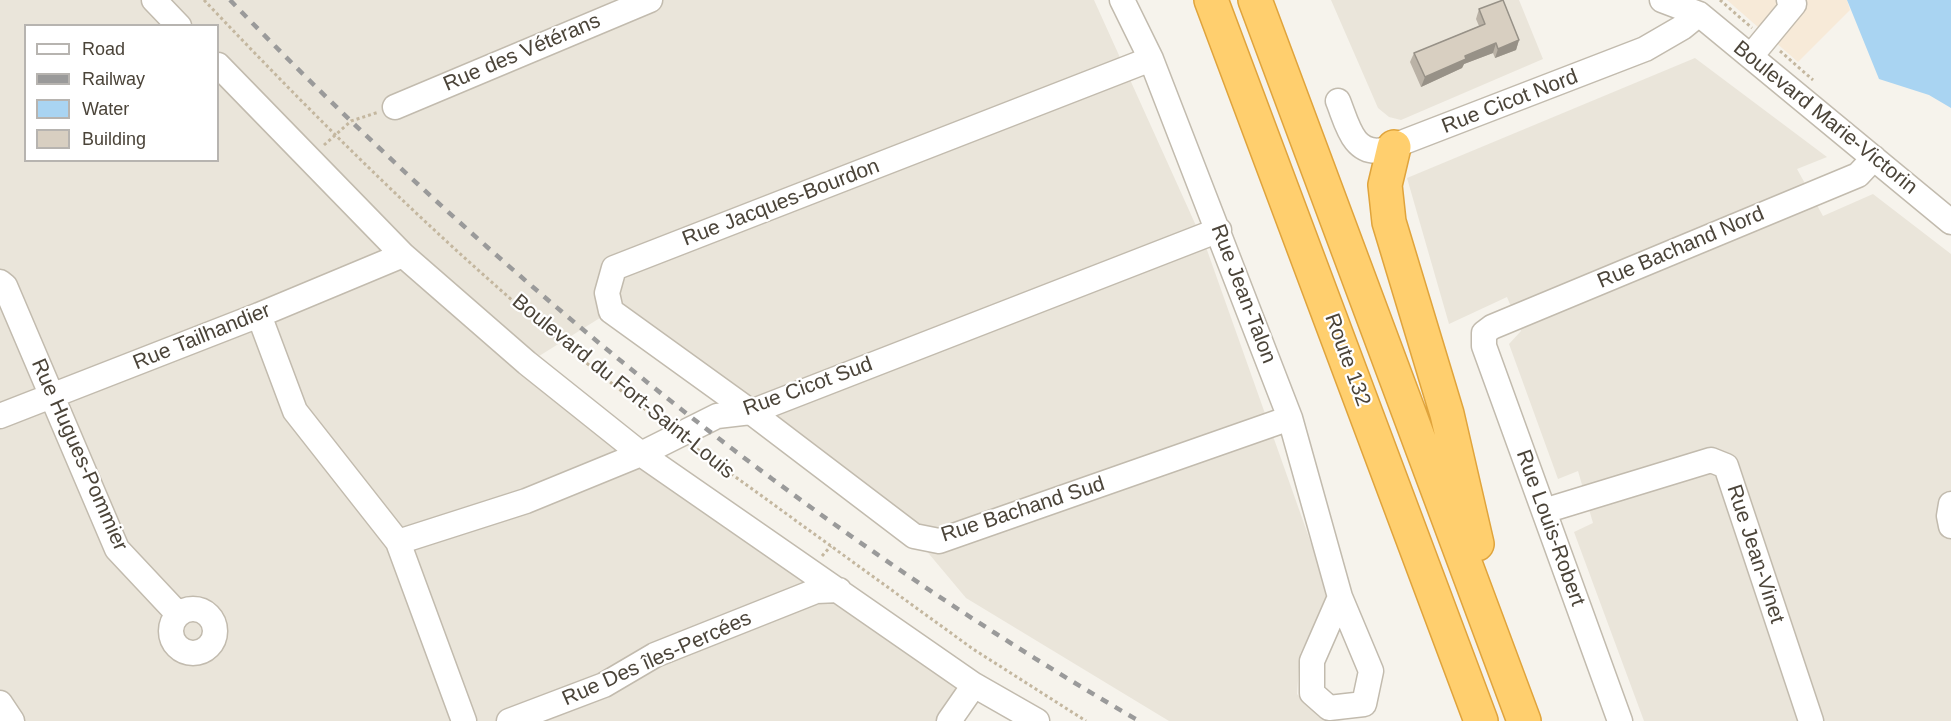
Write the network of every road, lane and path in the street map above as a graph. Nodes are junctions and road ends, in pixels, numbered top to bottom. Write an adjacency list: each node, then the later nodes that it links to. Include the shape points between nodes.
1 (154, 0): 12 (street)
2 (204, 0): 20 (path, Boulevard du Fort-Saint-Louis)
3 (650, 0): 19 (street, Rue des Vétérans)
4 (1122, 0): 16 (street, Rue Jean-Talon)
5 (1204, 0): 14 (highway)
6 (1212, 0): 14 (highway, Route 132)
7 (1255, 0): 43 (highway, Route 132)
8 (1662, 0): 11 (street, Boulevard Marie-Victorin)
9 (1720, 0): 13 (path, Boulevard Marie-Victorin)
10 (1789, 0): 15 (street, via 1794,4)
11 (1694, 7): 15 (street, Boulevard Marie-Victorin); 21 (street, Rue Cicot Nord, via 1683,27 1645,49)
12 (176, 24)
13 (1756, 32)
14 (1225, 34): 52 (highway, Route 132)
15 (1750, 56): 23 (street, Boulevard Marie-Victorin)
16 (1151, 60): 25 (street, Rue Jean-Talon); 31 (street, Rue Jacques-Bourdon, via 614,268 607,293 611,311)
17 (219, 66): 22 (street, Boulevard du Fort-Saint-Louis)
18 (1338, 101): 21 (street, Rue Cicot Nord, via 1352,136 1362,147 1377,151)
19 (395, 107): 20 (path, via 351,121)
20 (334, 136): 22 (path); 34 (path, Boulevard du Fort-Saint-Louis, via 426,224 558,339)
21 (1394, 147): 43 (highway, via 1385,185 1389,222 1447,414)
22 (309, 158): 26 (street, Boulevard du Fort-Saint-Louis)
23 (1874, 158): 24 (street, Boulevard Marie-Victorin); 29 (street, Rue Bachand Nord, via 1858,175)
24 (1951, 222)
25 (1219, 230): 31 (street, Rue Cicot Sud); 33 (street, Rue Jean-Talon)
26 (403, 255): 28 (street, Rue Tailhandier); 35 (street, Boulevard du Fort-Saint-Louis, via 527,363)
27 (0, 282): 30 (street, Rue Hugues-Pommier)
28 (259, 315): 30 (street, Rue Tailhandier); 39 (street, via 295,411)
29 (1484, 333): 37 (street, Rue Louis-Robert, via 1484,346)
30 (50, 397): 32 (street, Rue Tailhandier); 42 (street, Rue Hugues-Pommier, via 117,549)
31 (751, 411): 33 (street, Rue Bachand Sud, via 914,536 939,541); 34 (street, Rue Cicot Sud, via 717,416)
32 (0, 416)
33 (1290, 418): 41 (street, Rue Jean-Talon)
34 (678, 435): 35 (street, Rue Cicot Sud); 51 (path, Boulevard du Fort-Saint-Louis, via 973,650)
35 (641, 454): 39 (street, Rue Cicot Sud, via 526,501); 40 (street, Boulevard du Fort-Saint-Louis)
36 (1951, 504): 38 (street)
37 (1544, 511): 54 (street, Rue Louis-Robert); 55 (street, Rue Jean-Vinet, via 1711,460 1726,466)
38 (1951, 526)
39 (398, 542): 47 (street)
40 (839, 590): 44 (street, Boulevard du Fort-Saint-Louis); 48 (street, Rue Des îles-Percées, via 816,591 655,655 604,685)
41 (1340, 597)
42 (178, 614)
43 (1506, 671): 53 (highway, Route 132)
44 (974, 685): 49 (street); 50 (street, Boulevard du Fort-Saint-Louis)
45 (0, 703): 46 (street)
46 (12, 721)
47 (464, 721)
48 (509, 721)
49 (949, 721)
50 (1037, 721)
51 (1086, 721)
52 (1481, 721)
53 (1524, 721)
54 (1620, 721)
55 (1811, 721)

